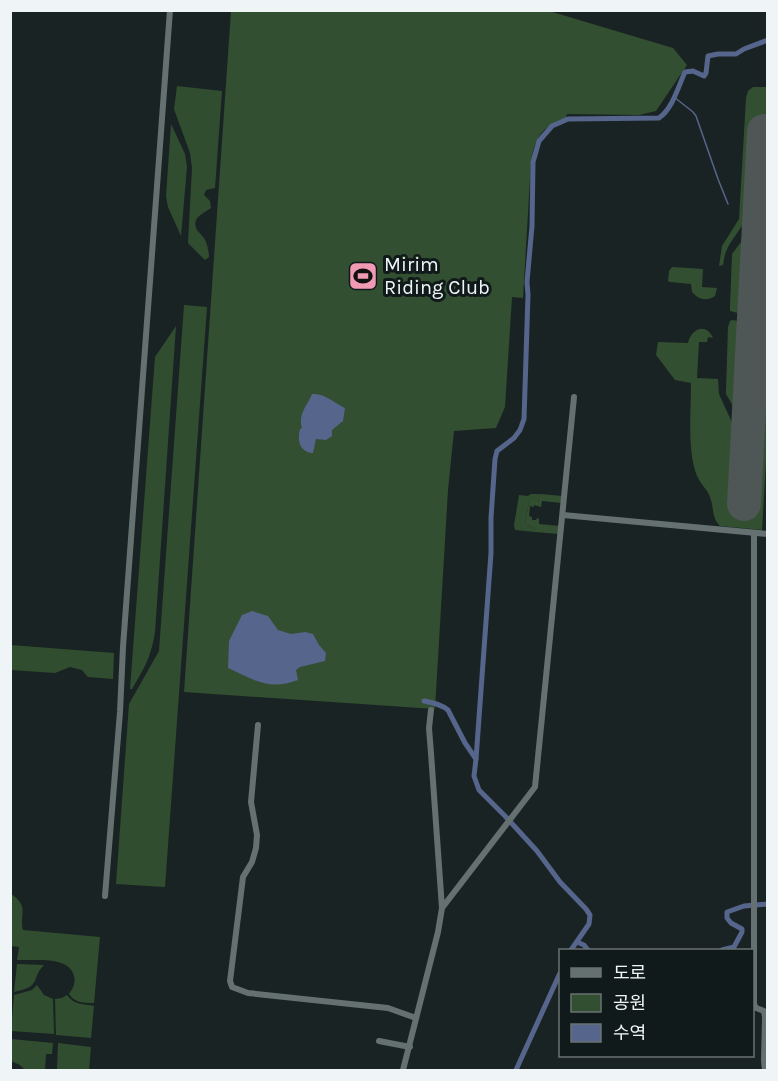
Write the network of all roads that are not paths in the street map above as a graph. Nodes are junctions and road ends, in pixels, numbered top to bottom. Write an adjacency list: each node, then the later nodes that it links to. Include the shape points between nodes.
1 (170, 10): 8 (street)
2 (574, 397): 3 (street)
3 (563, 515): 4 (street); 9 (street, via 535,787)
4 (754, 533): 5 (street); 14 (street, via 754,1004 764,1011 765,1017)
5 (768, 534)
6 (431, 710): 9 (street, via 430,753)
7 (258, 725): 10 (street, via 251,802 256,848 243,877 232,987 248,993 388,1008)
8 (105, 896)
9 (442, 908): 10 (street)
10 (416, 1018): 12 (street)
11 (379, 1041): 12 (street)
12 (410, 1047): 13 (street)
13 (404, 1071)
14 (765, 1071)

